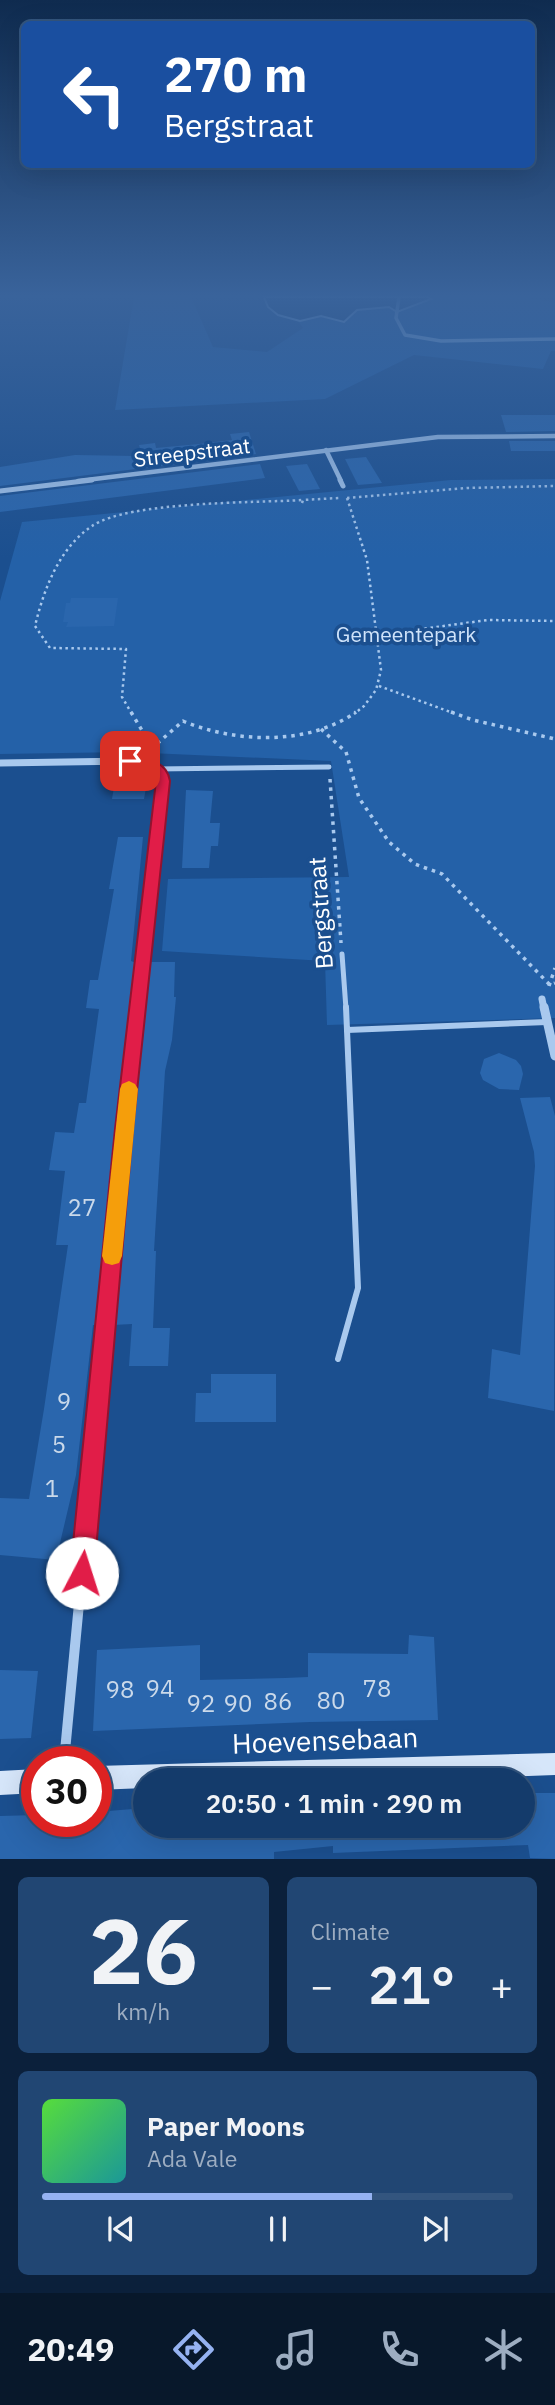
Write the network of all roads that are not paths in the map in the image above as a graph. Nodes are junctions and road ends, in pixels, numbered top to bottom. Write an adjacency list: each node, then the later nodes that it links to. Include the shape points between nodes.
1 (555, 436): 2 (street, Streepstraat, via 438,437)
2 (326, 450): 3 (street); 4 (street, Streepstraat)
3 (343, 486)
4 (0, 491)
5 (0, 763): 7 (street, via 146,763)
6 (329, 766): 7 (lane)
7 (156, 769): 14 (street, via 163,781 160,820 124,1129)
8 (342, 954): 11 (lane, Bergstraat)
9 (542, 999): 10 (street)
10 (547, 1022): 11 (lane); 12 (street)
11 (347, 1030): 13 (lane, Bergstraat, via 358,1288)
12 (555, 1056)
13 (338, 1359)
14 (66, 1746)
15 (555, 1764): 16 (street, Hoevensebaan)
16 (112, 1778)
17 (21, 1782): 18 (street)
18 (0, 1783)

